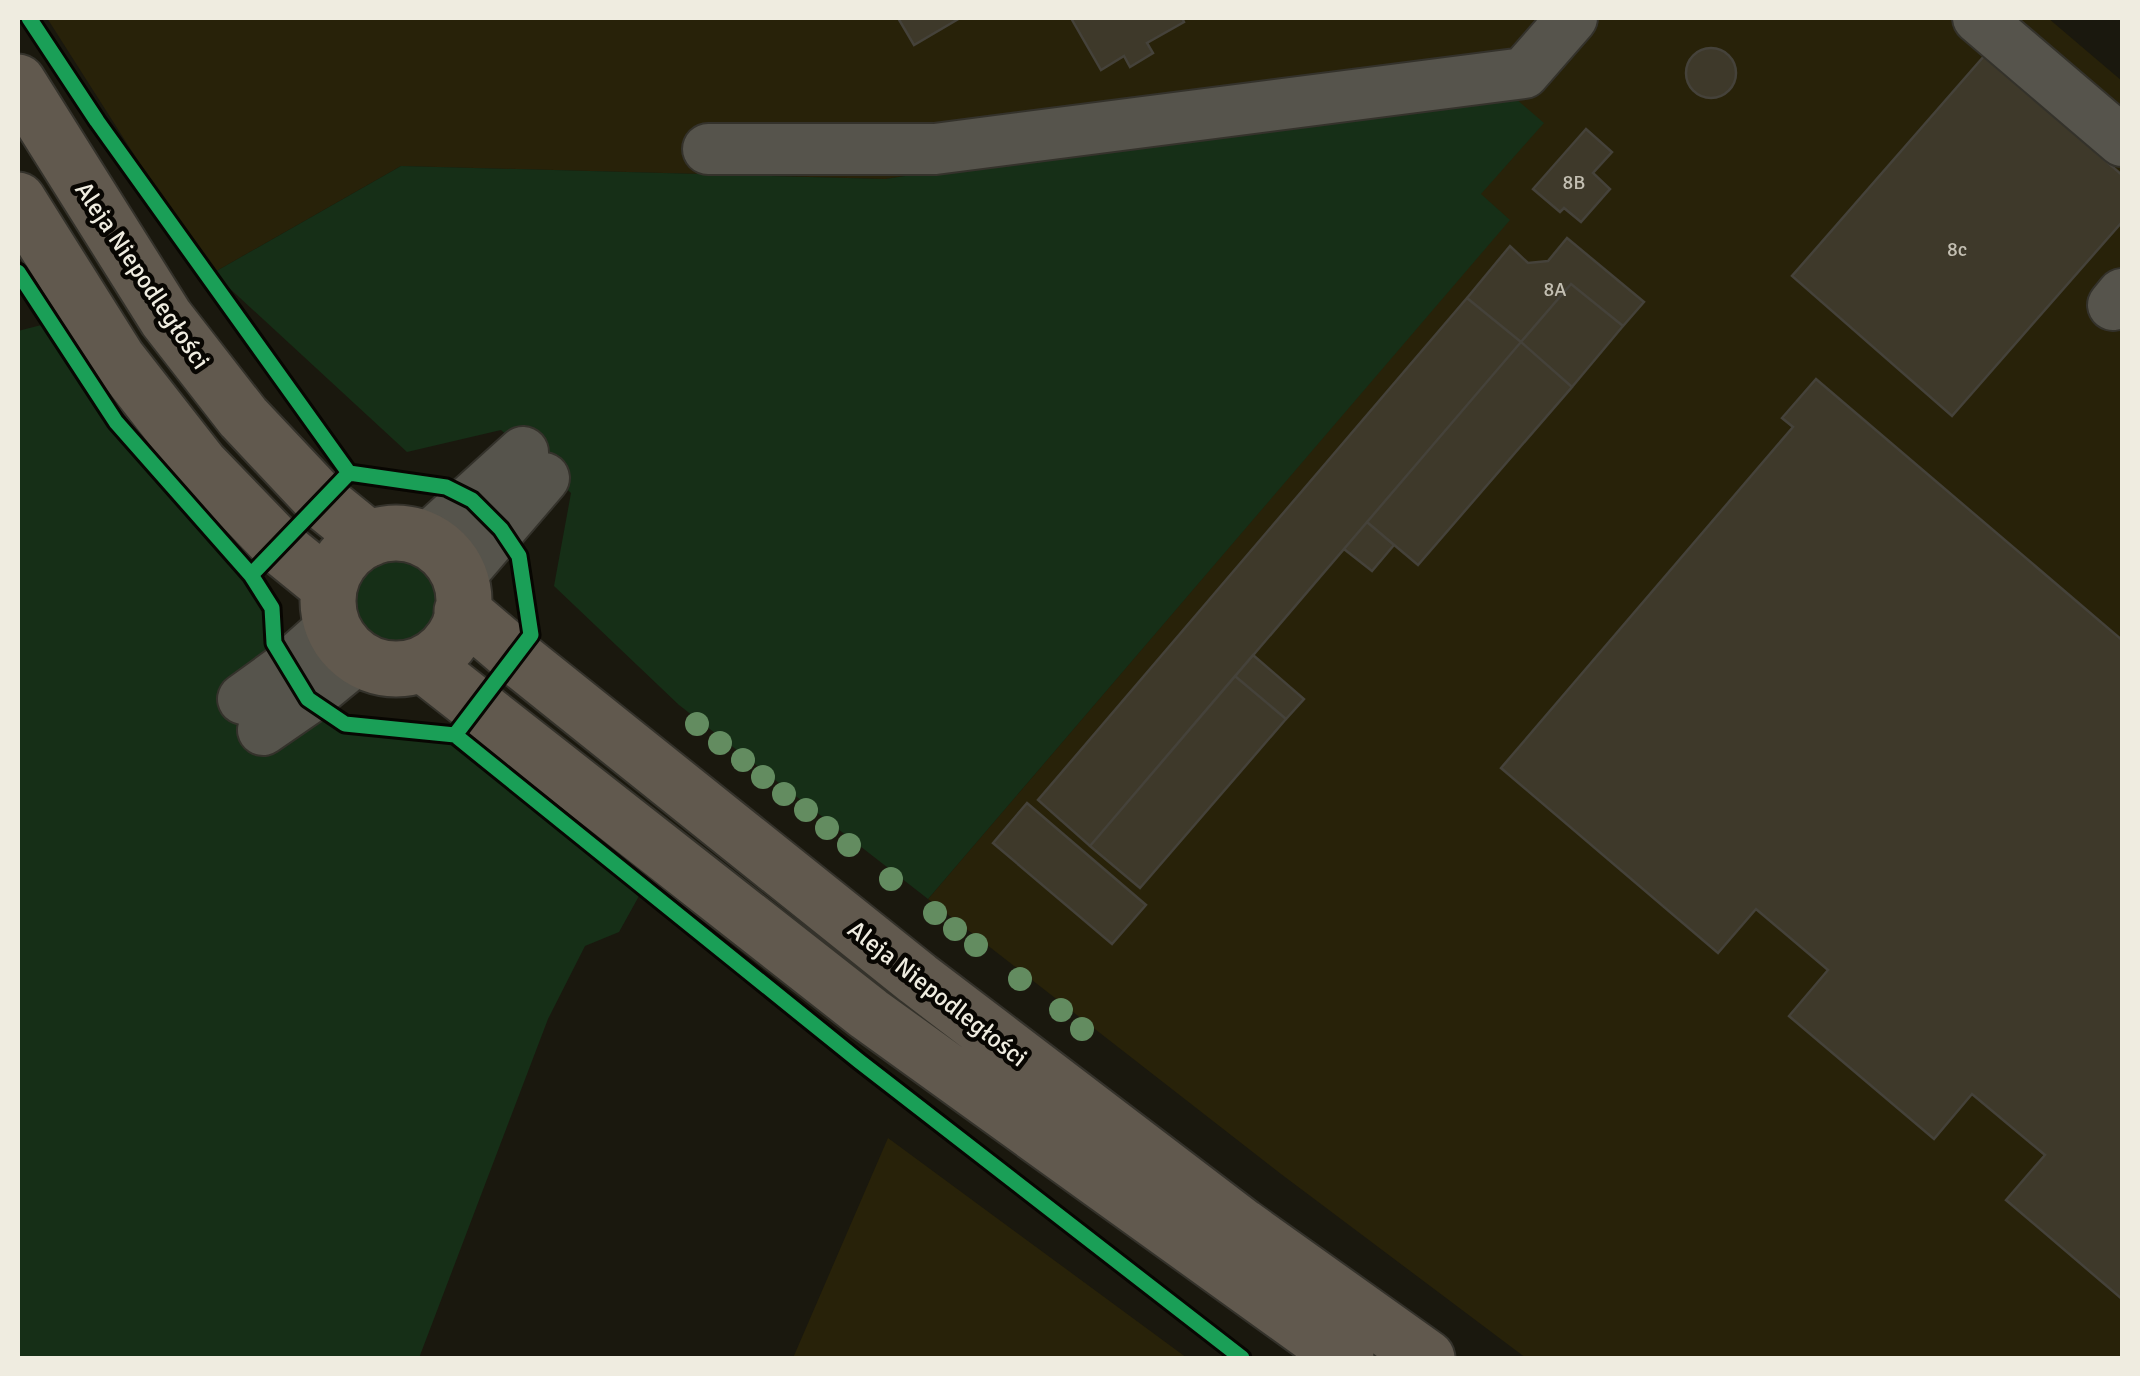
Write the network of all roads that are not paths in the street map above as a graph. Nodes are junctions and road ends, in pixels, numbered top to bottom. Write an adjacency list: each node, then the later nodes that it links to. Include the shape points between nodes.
1 (1572, 18): 5 (street, via 1524,72 934,149)
2 (1978, 18): 4 (street)
3 (18, 82): 8 (main road, Aleja Niepodległości, via 166,318 243,417)
4 (2122, 141)
5 (708, 149)
6 (18, 200): 10 (main road, via 118,358 200,464 280,547)
7 (533, 465): 9 (street)
8 (369, 540): 9 (main road, via 408,534); 10 (main road, via 334,569)
9 (449, 576): 11 (main road, via 455,636); 14 (main road, Aleja Niepodległości, via 532,670 918,978)
10 (340, 623): 11 (main road, via 378,668); 12 (street, via 286,666)
11 (423, 664): 13 (main road, via 870,1014)
12 (253, 714)
13 (1346, 1358)
14 (1427, 1358)

